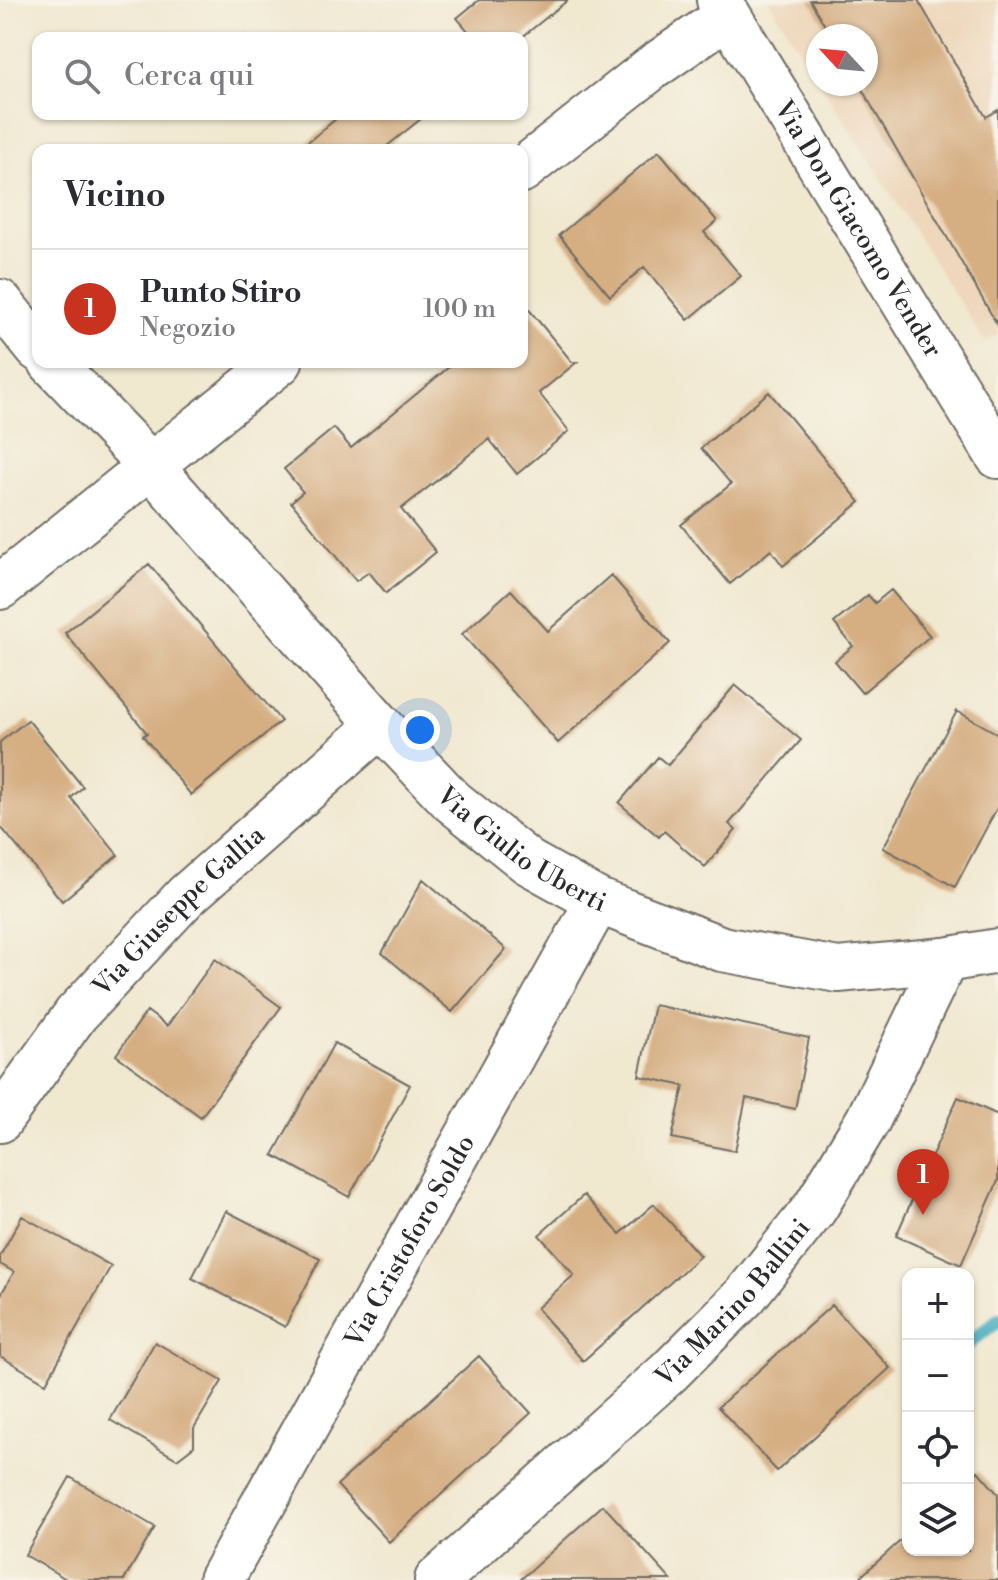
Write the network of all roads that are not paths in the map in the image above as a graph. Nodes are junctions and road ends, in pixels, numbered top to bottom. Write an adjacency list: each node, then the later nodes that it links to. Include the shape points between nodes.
1 (723, 8): 2 (street); 7 (street, Via Don Giacomo Vender)
2 (528, 165)
3 (0, 302): 4 (street)
4 (32, 342)
5 (57, 368): 8 (street, Via Giulio Uberti)
6 (272, 368): 8 (street)
7 (998, 456)
8 (150, 465): 9 (street); 10 (street, Via Giulio Uberti)
9 (0, 587)
10 (380, 725): 11 (street, Via Giulio Uberti, via 452,801 517,854); 13 (street, Via Giuseppe Gallia, via 186,896 76,1014)
11 (598, 901): 12 (street, Via Giulio Uberti, via 722,949 838,970); 14 (street, Via Cristoforo Soldo)
12 (980, 951): 15 (street, Via Marino Ballini, via 815,1208 745,1296 668,1373)
13 (0, 1120)
14 (221, 1580)
15 (437, 1580)

